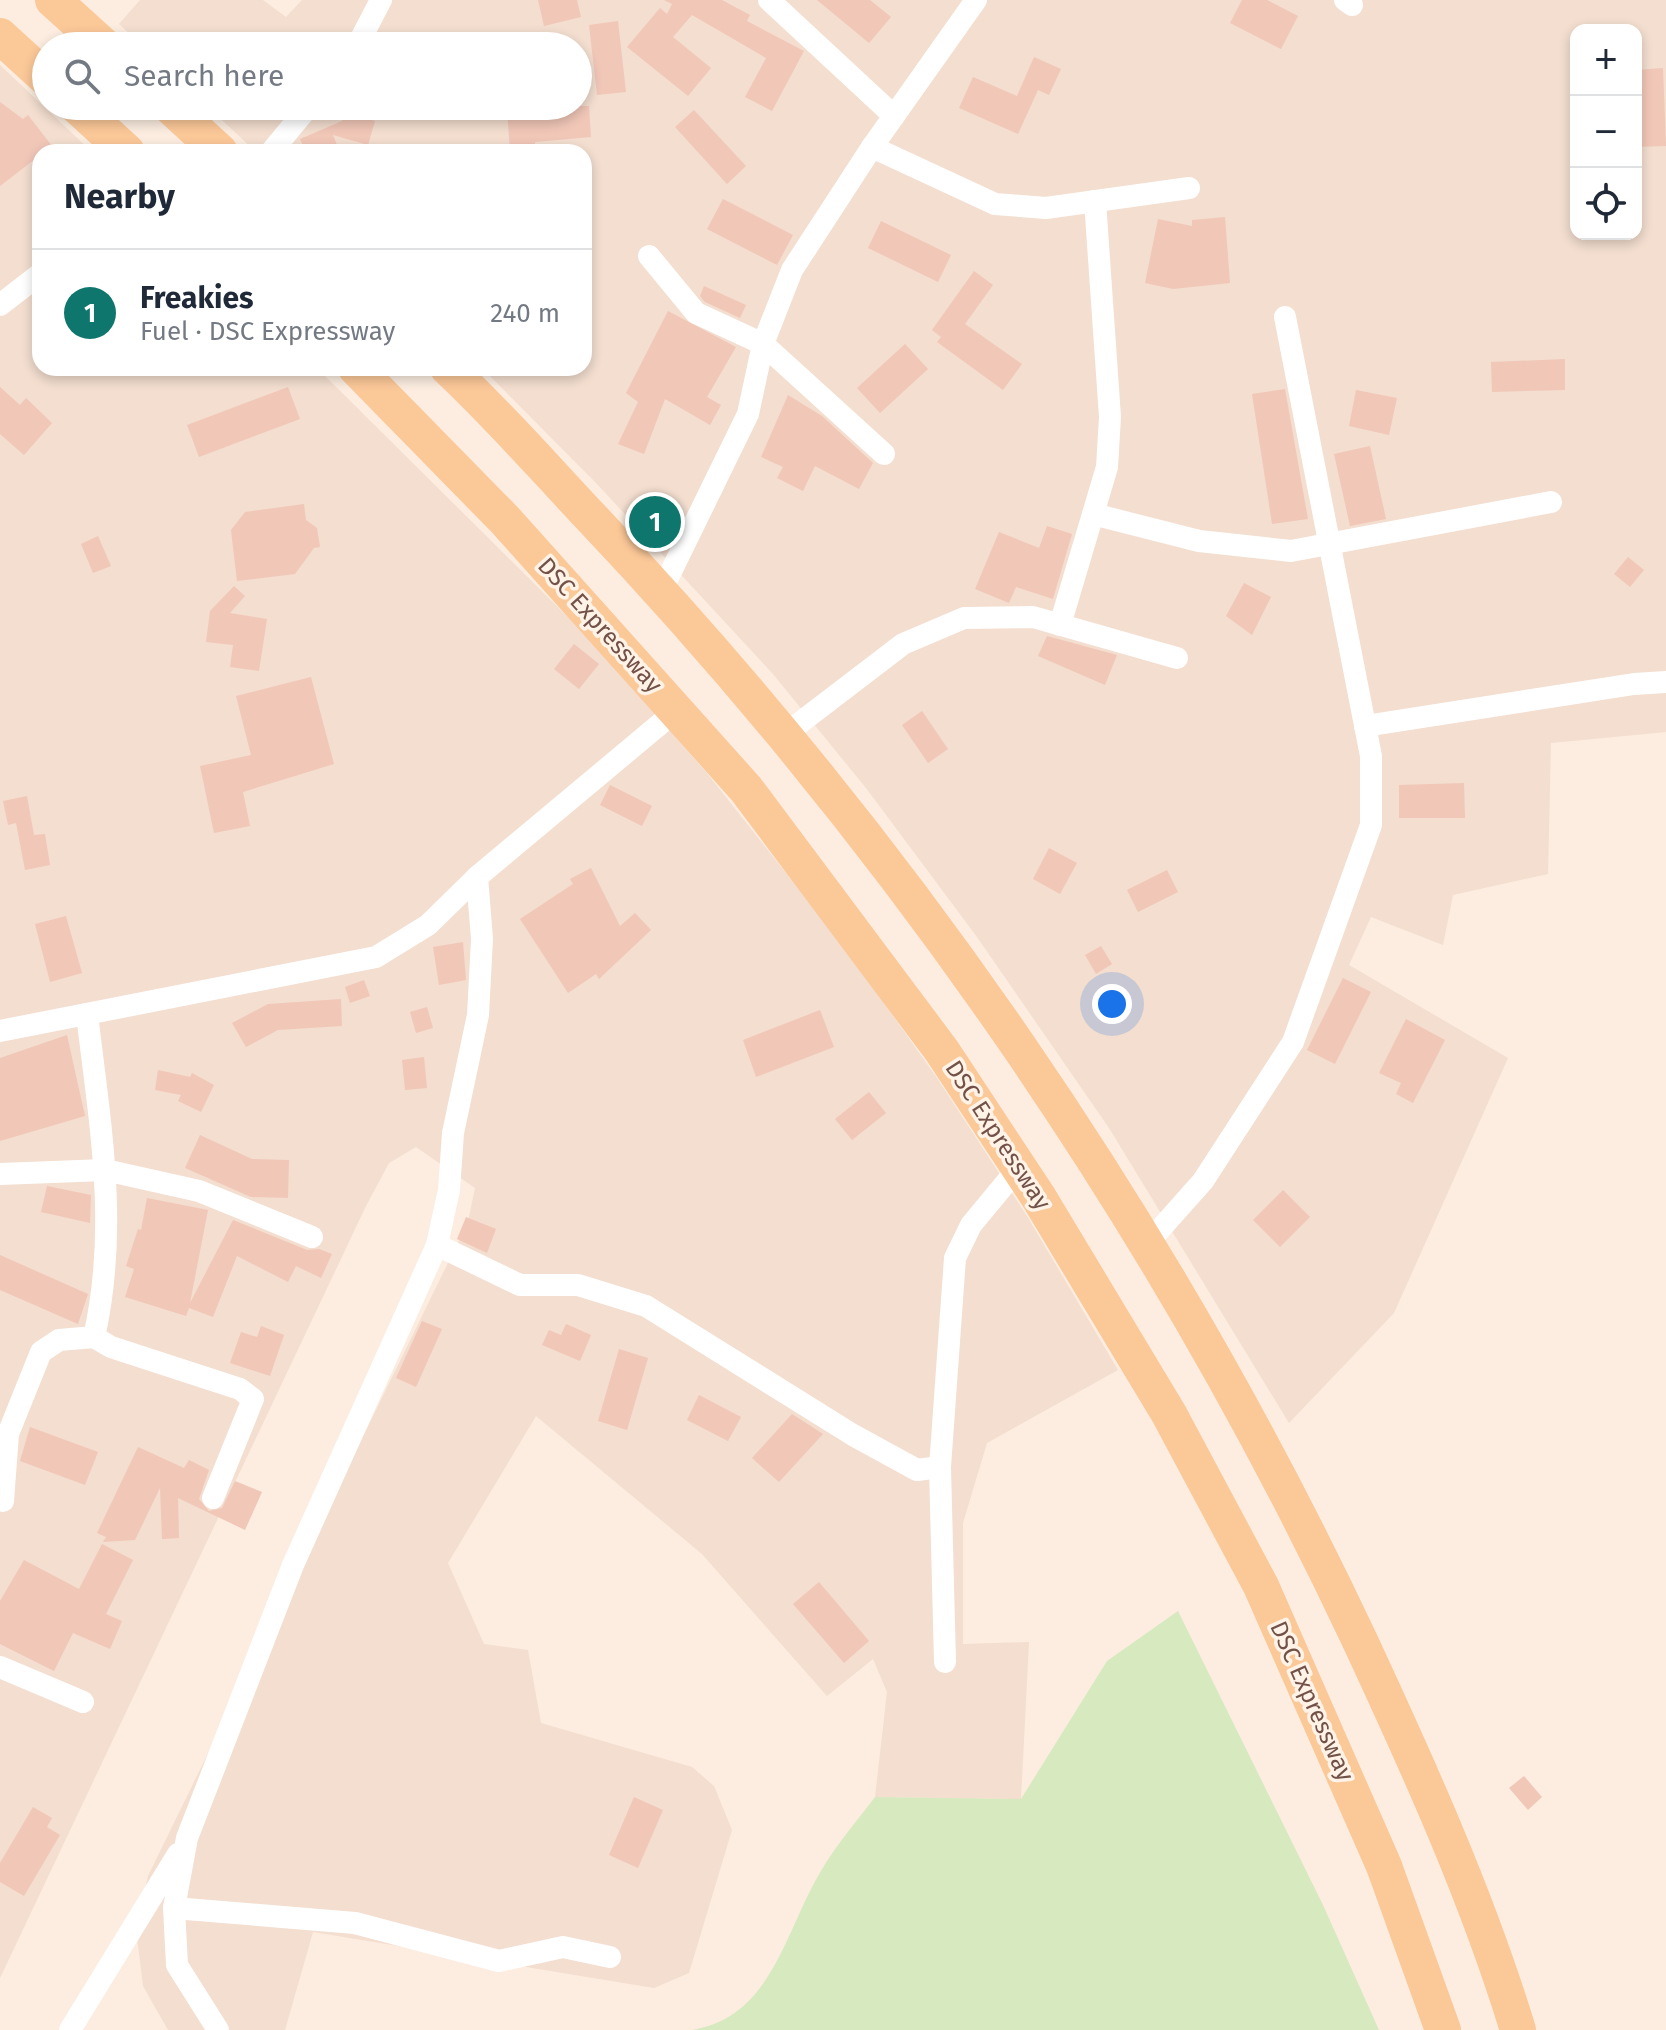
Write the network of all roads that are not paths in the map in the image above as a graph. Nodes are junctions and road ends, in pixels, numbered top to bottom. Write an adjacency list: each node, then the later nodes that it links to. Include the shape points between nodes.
1 (53, 0): 5 (main road)
2 (381, 0): 6 (street)
3 (769, 0): 9 (street)
4 (976, 0): 9 (street)
5 (88, 32)
6 (364, 32)
7 (0, 36): 8 (main road)
8 (32, 65)
9 (894, 116): 16 (street)
10 (92, 120): 13 (main road)
11 (185, 120): 14 (main road)
12 (297, 120): 15 (street)
13 (118, 144)
14 (211, 144)
15 (278, 144)
16 (872, 147): 18 (street, via 995,204 1046,208); 23 (street, via 792,270)
17 (1189, 188): 18 (street)
18 (1095, 201): 28 (street, via 1110,417 1107,467)
19 (649, 256): 23 (street, via 696,313)
20 (32, 280): 21 (street)
21 (0, 305)
22 (1285, 317): 29 (street)
23 (763, 344): 26 (street); 30 (street, via 748,414)
24 (364, 376): 34 (main road, DSC Expressway)
25 (456, 376): 30 (main road)
26 (884, 454)
27 (1551, 502): 29 (street)
28 (1093, 514): 29 (street, via 1199,541 1291,551); 31 (street)
29 (1330, 546): 35 (street)
30 (662, 590): 36 (main road)
31 (1060, 625): 32 (street); 36 (street, via 1033,617 964,618 903,644)
32 (1177, 658)
33 (1666, 682): 35 (street)
34 (678, 709): 37 (street); 40 (main road, DSC Expressway, via 854,932)
35 (1365, 726): 45 (street, via 1371,756 1371,825 1293,1042 1203,1181)
36 (784, 735): 45 (main road, via 954,952)
37 (477, 877): 38 (street, via 428,925 376,957); 44 (street, via 482,939 478,1015)
38 (87, 1014): 39 (street); 41 (street)
39 (0, 1031)
40 (1019, 1167): 47 (street, via 971,1225 955,1258); 56 (main road, DSC Expressway, via 1169,1414 1261,1586 1384,1866)
41 (105, 1170): 42 (street); 43 (street, via 199,1191); 46 (street, via 108,1257)
42 (0, 1174)
43 (312, 1237)
44 (437, 1245): 47 (street, via 520,1285 578,1285 646,1306 917,1470); 53 (street, via 293,1565)
45 (1146, 1245): 59 (main road, via 1312,1540 1411,1749 1486,1929)
46 (94, 1337): 48 (street, via 240,1389 253,1399); 49 (street, via 59,1340 41,1352 8,1434)
47 (940, 1467): 50 (street)
48 (213, 1498)
49 (3, 1501)
50 (945, 1662)
51 (0, 1667): 52 (street)
52 (83, 1702)
53 (187, 1838): 54 (street); 57 (street)
54 (174, 1908): 55 (street, via 355,1923 499,1961 563,1947); 58 (street, via 177,1965)
55 (610, 1957)
56 (1444, 2025)
57 (70, 2030)
58 (218, 2030)
59 (1518, 2030)

